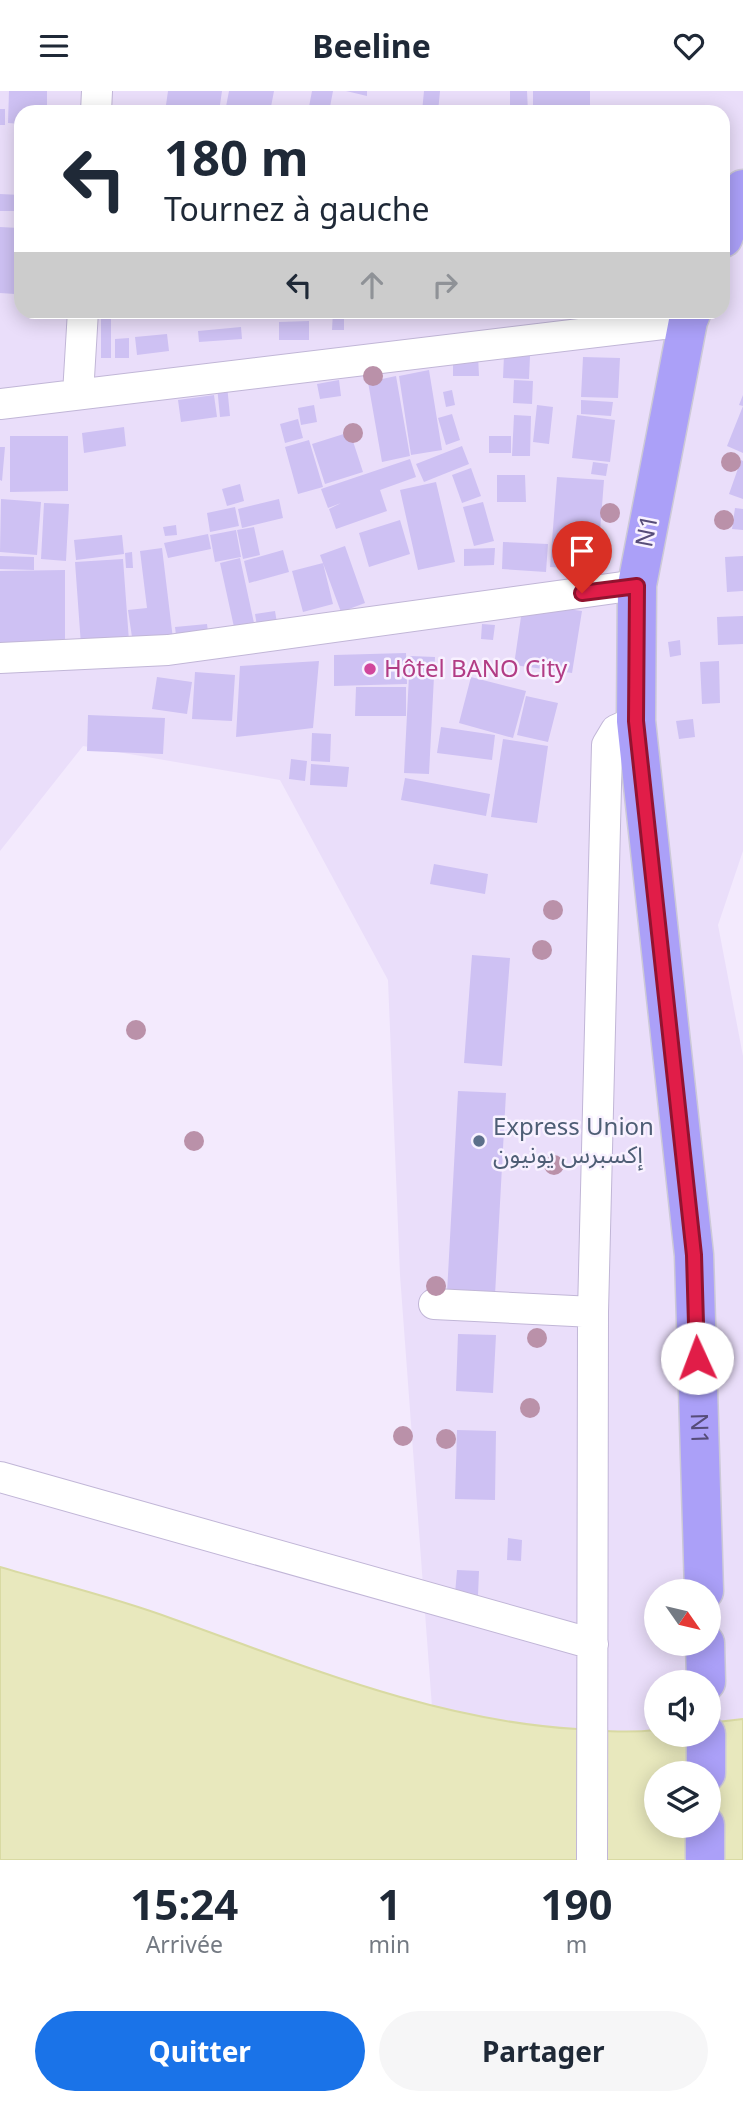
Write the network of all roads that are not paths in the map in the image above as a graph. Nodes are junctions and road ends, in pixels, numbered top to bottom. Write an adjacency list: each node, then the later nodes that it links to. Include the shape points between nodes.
1 (743, 189): 2 (highway)
2 (730, 221)
3 (83, 319): 6 (street)
4 (666, 319): 6 (street)
5 (689, 319): 8 (highway, N1)
6 (78, 394): 7 (street)
7 (0, 404)
8 (637, 586): 9 (street, via 168,650); 10 (highway, N1)
9 (0, 657)
10 (636, 721): 12 (street, via 616,730 607,745); 14 (highway, N1, via 694,1255)
11 (434, 1304): 12 (street)
12 (593, 1312): 15 (street)
13 (0, 1477): 15 (street)
14 (704, 1579)
15 (593, 1654): 17 (street)
16 (705, 1838): 18 (highway)
17 (592, 1860)
18 (705, 1860)

